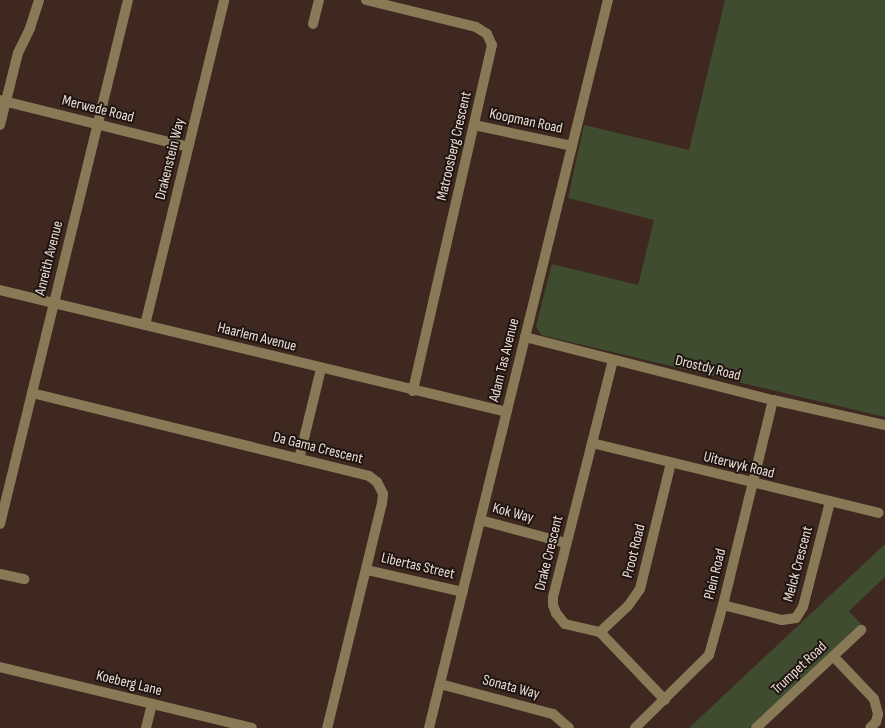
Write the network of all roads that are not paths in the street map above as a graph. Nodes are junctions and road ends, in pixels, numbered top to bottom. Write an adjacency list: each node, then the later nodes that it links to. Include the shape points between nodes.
1 (39, 0): 8 (street)
2 (128, 0): 10 (street, Anreith Avenue)
3 (224, 0): 13 (street, Drakenstein Way)
4 (318, 0): 7 (street)
5 (366, 0): 11 (street, Matroosberg Crescent, via 476,27 490,38 493,51)
6 (608, 0): 12 (street, Adam Tas Avenue)
7 (313, 24)
8 (3, 101): 9 (street); 10 (street, Merwede Road)
9 (0, 124)
10 (97, 125): 13 (street, Merwede Road); 15 (street, Anreith Avenue)
11 (474, 125): 12 (street, Koopman Road); 20 (street, Matroosberg Crescent)
12 (572, 146): 17 (street, Adam Tas Avenue)
13 (188, 148): 16 (street, Drakenstein Way)
14 (0, 290): 15 (street, Haarlem Avenue)
15 (54, 303): 16 (street, Haarlem Avenue); 21 (street, Anreith Avenue)
16 (145, 325): 19 (street, Haarlem Avenue)
17 (525, 337): 18 (street, Drostdy Road); 23 (street, Adam Tas Avenue)
18 (613, 360): 22 (street, Drostdy Road); 25 (street, Drake Crescent)
19 (321, 369): 20 (street, Haarlem Avenue); 26 (street)
20 (412, 391): 23 (street, Haarlem Avenue)
21 (32, 394): 26 (street, Da Gama Crescent); 32 (street, Anreith Avenue)
22 (773, 400): 24 (street, Drostdy Road); 28 (street, Plein Road)
23 (507, 412): 31 (street, Adam Tas Avenue)
24 (885, 425)
25 (592, 443): 27 (street, Uiterwyk Road); 33 (street, Drake Crescent)
26 (299, 459): 34 (street, Da Gama Crescent, via 369,476 381,487 382,504)
27 (671, 463): 28 (street, Uiterwyk Road); 40 (street, Proot Road, via 640,589 628,606)
28 (753, 484): 29 (street, Uiterwyk Road); 38 (street, Plein Road)
29 (830, 502): 30 (street, Uiterwyk Road); 38 (street, Melck Crescent, via 803,606 796,618 782,620)
30 (879, 513)
31 (480, 520): 33 (street, Kok Way); 37 (street, Adam Tas Avenue)
32 (0, 524)
33 (566, 543): 40 (street, Drake Crescent, via 553,597 556,613 565,624)
34 (367, 570): 37 (street, Libertas Street); 48 (street, Da Gama Crescent)
35 (0, 574): 36 (street)
36 (24, 579)
37 (462, 592): 43 (street, Adam Tas Avenue)
38 (723, 605): 44 (street, Plein Road, via 708,655)
39 (861, 630): 41 (street, Trumpet Road)
40 (600, 632): 44 (street)
41 (834, 656): 52 (street, Trumpet Road); 53 (street, via 874,699 878,714)
42 (0, 667): 45 (street, Koeberg Lane)
43 (440, 684): 49 (street, Adam Tas Avenue); 50 (street, Sonata Way, via 553,714)
44 (665, 700): 51 (street, Plein Road)
45 (152, 704): 46 (street); 47 (street, Koeberg Lane)
46 (146, 728)
47 (252, 728)
48 (327, 728)
49 (429, 728)
50 (569, 728)
51 (635, 728)
52 (756, 728)
53 (870, 728)

